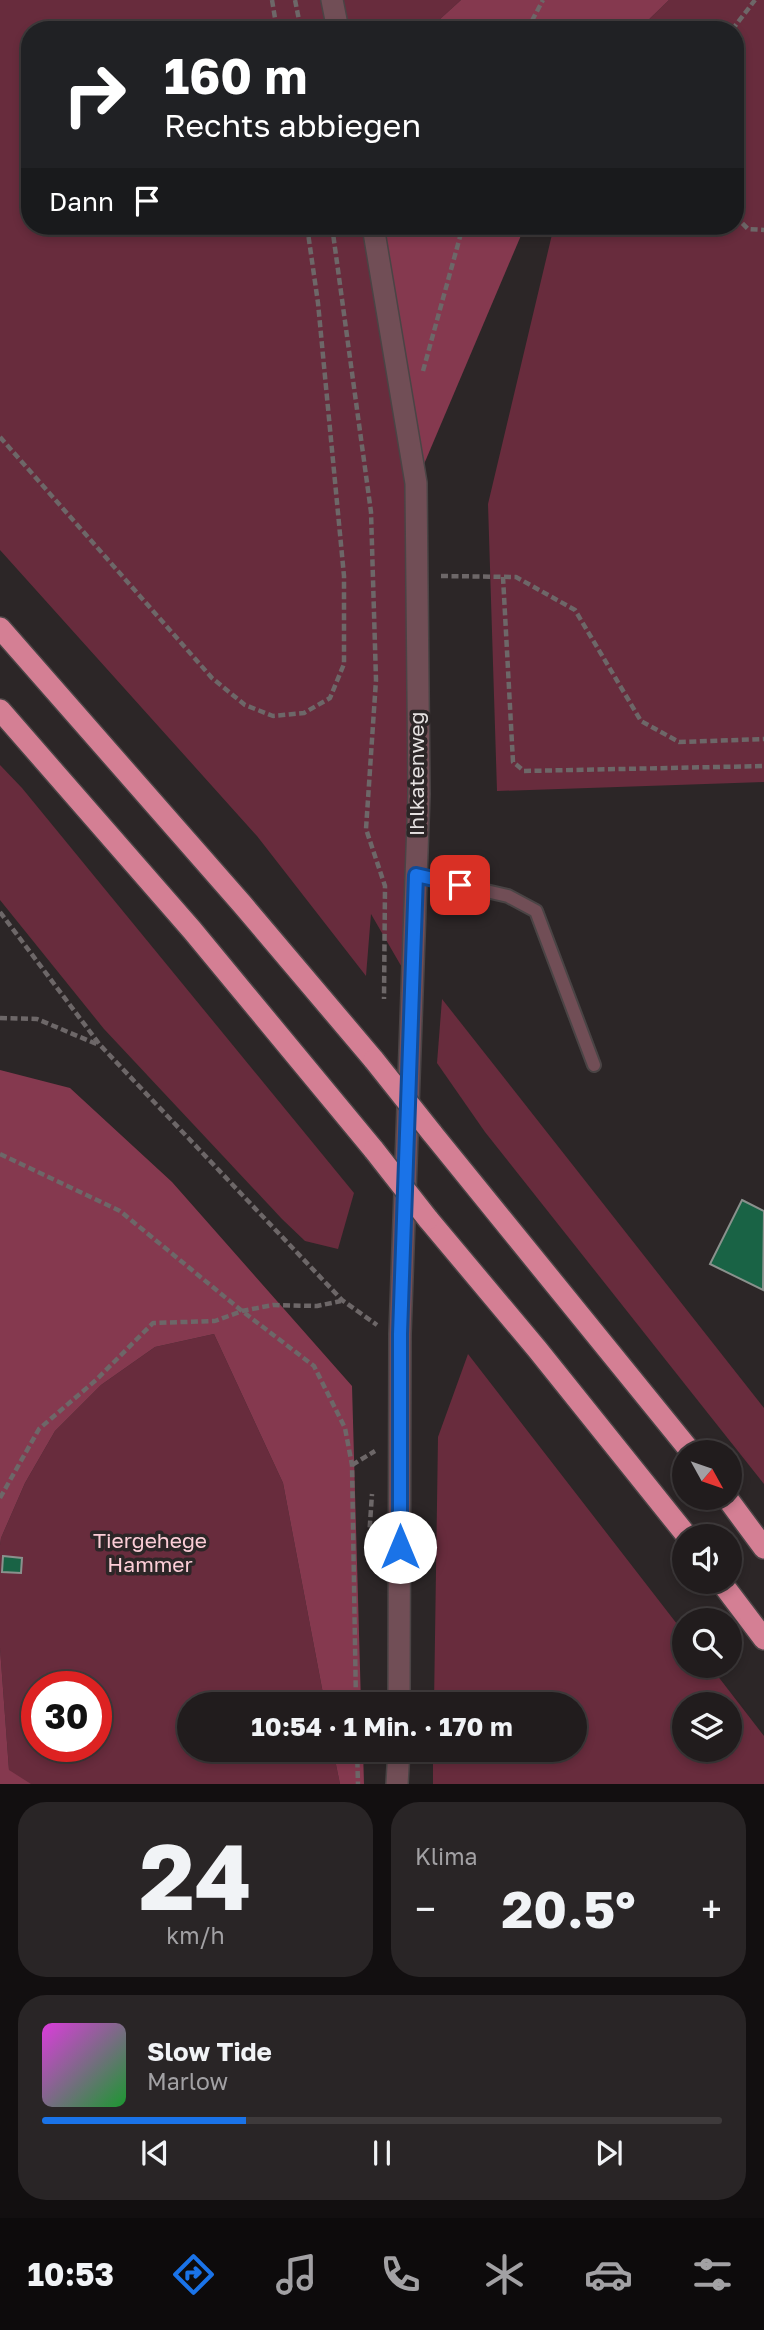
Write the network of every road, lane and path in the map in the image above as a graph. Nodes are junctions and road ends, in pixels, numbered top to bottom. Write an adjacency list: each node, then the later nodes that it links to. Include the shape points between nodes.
1 (272, 0): 6 (path)
2 (295, 0): 7 (path)
3 (332, 0): 8 (street)
4 (543, 0): 9 (path)
5 (755, 0): 10 (path)
6 (276, 21)
7 (299, 21)
8 (336, 21)
9 (532, 21)
10 (739, 21)
11 (744, 225): 12 (path)
12 (764, 230)
13 (308, 235): 18 (path, via 344,576 344,664 330,698 304,713 273,716 245,705 212,678)
14 (333, 235): 27 (path, via 371,512 376,680 366,829 385,886)
15 (375, 235): 19 (street, Ihlkatenweg, via 416,483)
16 (460, 235): 17 (path)
17 (421, 377)
18 (0, 437)
19 (415, 576): 20 (path); 25 (street, Ihlkatenweg)
20 (503, 577): 23 (path, via 516,577 575,610 641,721 679,742); 24 (path, via 513,762 524,771)
21 (0, 628): 36 (highway, bridge, via 374,1060)
22 (0, 710): 41 (highway, bridge, via 183,920)
23 (764, 739)
24 (764, 766)
25 (416, 875): 30 (lane, via 508,896 536,911); 47 (street, Ihlkatenweg, via 400,1334)
26 (1, 914): 29 (path)
27 (384, 1010)
28 (0, 1018): 29 (path, via 37,1019)
29 (100, 1045): 32 (path)
30 (594, 1065)
31 (0, 1154): 33 (path, via 120,1211)
32 (342, 1300): 33 (path); 34 (path, via 383,1329)
33 (242, 1311): 39 (path, via 215,1321 153,1323 39,1429); 46 (path, via 314,1366 345,1428 352,1465)
34 (383, 1315)
35 (376, 1437): 37 (path)
36 (681, 1440)
37 (374, 1463)
38 (373, 1488): 42 (path)
39 (0, 1498)
40 (736, 1510): 43 (highway)
41 (677, 1524)
42 (369, 1538)
43 (764, 1548)
44 (730, 1594): 45 (highway)
45 (764, 1639)
46 (356, 1692)
47 (399, 1692)
48 (357, 1762): 50 (path)
49 (398, 1762): 51 (street)
50 (358, 1784)
51 (397, 1784)

